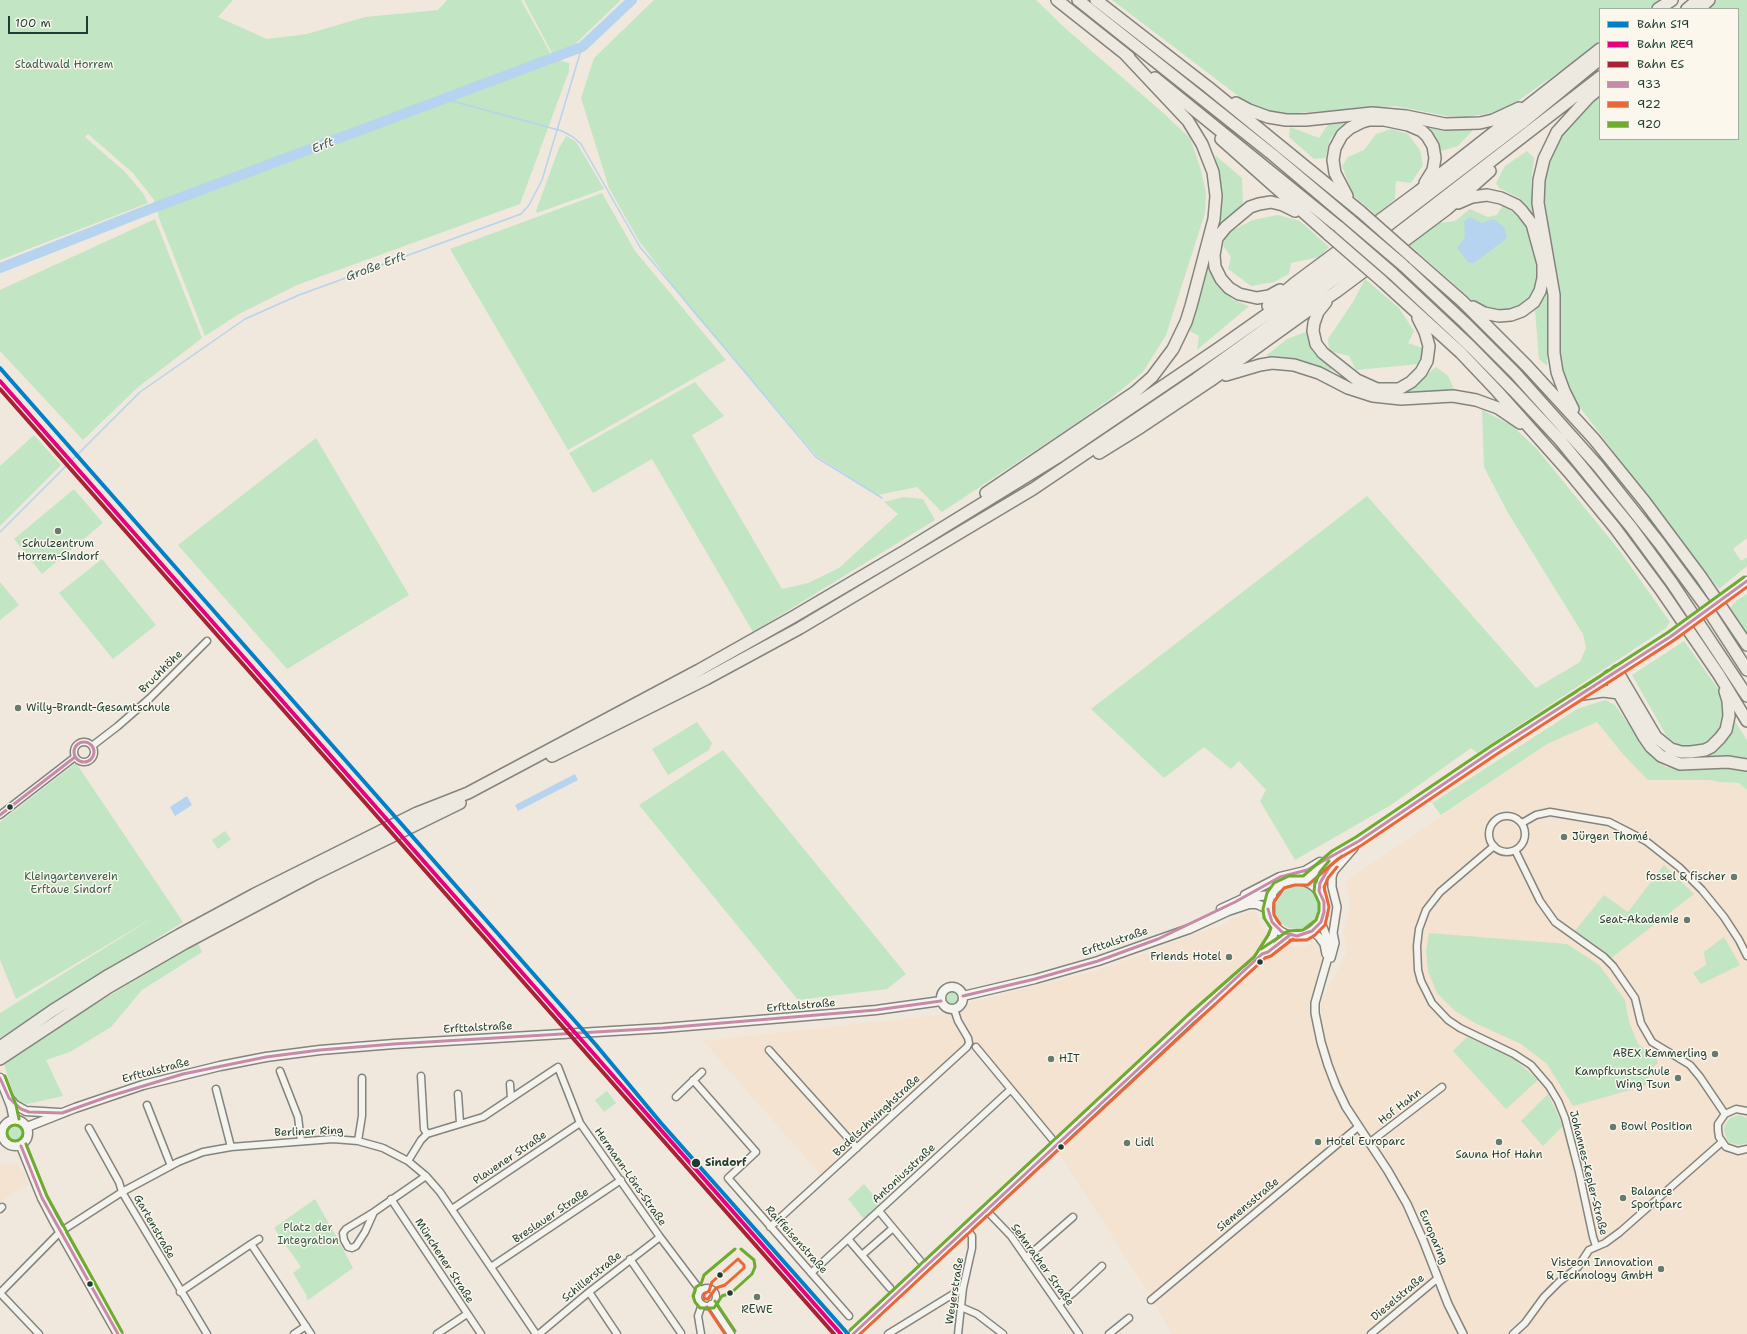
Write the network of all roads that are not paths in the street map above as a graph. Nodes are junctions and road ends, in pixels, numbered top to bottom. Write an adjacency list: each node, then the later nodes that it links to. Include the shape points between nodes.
1 (1057, 0): 13 (highway)
2 (1078, 0): 30 (highway, bridge, via 1267,150 1403,265)
3 (1096, 0): 17 (highway)
4 (1672, 0): 8 (highway)
5 (1677, 0): 9 (highway)
6 (1698, 0): 10 (highway)
7 (1709, 0): 11 (highway)
8 (1660, 8)
9 (1666, 8)
10 (1688, 8)
11 (1700, 8)
12 (1599, 50): 19 (highway)
13 (1125, 54): 15 (highway); 44 (highway, bridge, via 1340,228 1392,273 1476,353 1560,440 1631,527 1668,577)
14 (1599, 60): 29 (highway, via 1415,206)
15 (1141, 72): 24 (highway); 35 (highway, via 1182,114 1199,137 1211,164 1216,187 1214,219 1208,246 1186,322 1173,349 1152,377 1136,392 949,518)
16 (1599, 78): 20 (highway)
17 (1208, 87): 19 (highway, via 1250,110 1286,120 1372,113 1465,125 1493,120); 22 (highway)
18 (1599, 89): 33 (highway, via 1564,123 1551,141 1540,172 1538,196 1554,295 1554,353 1557,372 1569,403)
19 (1530, 103): 21 (highway)
20 (1532, 131): 23 (highway); 34 (highway, via 1393,238 1196,379)
21 (1419, 191): 22 (highway, via 1431,175 1435,163 1433,146 1427,136 1416,128 1394,122 1362,122 1342,135 1335,148 1333,167 1337,179); 25 (highway)
22 (1357, 209): 27 (highway, bridge)
23 (1447, 209): 26 (highway); 27 (highway, via 1480,196 1495,196 1508,200 1522,211 1532,224 1543,264 1540,291 1534,302 1517,314 1492,315)
24 (1307, 216): 25 (highway, via 1271,202 1258,204 1250,207 1217,238 1215,267 1229,288 1249,297 1268,296); 28 (highway, bridge)
25 (1295, 282): 29 (highway)
26 (1336, 292): 28 (highway, via 1318,312 1313,328 1315,340 1323,353 1357,380 1377,389 1391,390 1405,386 1416,378 1427,361 1429,346); 31 (highway)
27 (1462, 301): 33 (highway, via 1546,385)
28 (1415, 311): 32 (highway, via 1461,353)
29 (1219, 348): 35 (highway, via 1061,455)
30 (1515, 373): 33 (highway, via 1539,390); 39 (highway, via 1630,505 1705,605)
31 (1210, 382): 32 (highway, via 1239,370 1260,365 1294,365 1379,398 1401,400 1453,396 1481,402 1508,414); 34 (highway, via 1084,462)
32 (1537, 435): 41 (highway, via 1638,558)
33 (1594, 439): 38 (highway, via 1683,552)
34 (1033, 488): 75 (highway, via 800,628 712,675 315,874 185,943 110,987)
35 (905, 552): 72 (highway, via 699,670 468,793 417,813 179,935 109,975)
36 (1747, 581): 40 (main road, bridge, via 1681,630)
37 (207, 641): 46 (street, Bruchhöhe, via 150,698)
38 (1747, 645)
39 (1747, 670)
40 (1613, 673): 41 (highway, via 1656,737 1671,749 1686,752 1711,747 1726,730 1729,709); 42 (highway); 43 (main road)
41 (1719, 675): 45 (highway)
42 (1619, 693): 43 (highway, via 1603,691); 48 (highway, via 1651,747 1667,759 1688,764 1728,762)
43 (1583, 694): 51 (main road, via 1494,750)
44 (1747, 696)
45 (1747, 721)
46 (92, 746): 47 (street, via 86,742 80,743 74,750); 47 (street, Bruchhöhe, via 94,752 90,760 81,761)
47 (75, 757): 49 (street)
48 (1747, 765)
49 (0, 815)
50 (1522, 824): 52 (street, via 1512,817 1501,817 1496,820 1490,830); 54 (street, via 1525,839); 67 (street, via 1536,815 1550,812 1609,822 1646,841 1679,867 1702,890 1727,922)
51 (1360, 841): 53 (main road); 55 (main road)
52 (1494, 846): 54 (street, via 1504,852); 130 (street, Johannes-Kepler-Straße, via 1440,892 1426,910 1419,929 1418,970 1424,990 1448,1020 1531,1065 1549,1086 1566,1118)
53 (1354, 848): 57 (main road, via 1330,866 1320,883); 68 (street, via 1334,871 1332,877 1337,907 1335,943 1329,966)
54 (1515, 850): 93 (street, via 1540,901 1555,922 1613,966 1635,998 1641,1023 1652,1042 1690,1066)
55 (1335, 854): 56 (main road); 59 (main road, via 1305,871 1280,877)
56 (1305, 881): 57 (main road); 58 (main road, via 1286,882)
57 (1319, 892): 61 (main road, via 1324,907)
58 (1272, 895): 59 (main road); 60 (main road)
59 (1235, 902): 65 (main road)
60 (1268, 909): 62 (main road); 65 (main road, via 1257,904 1249,904)
61 (1321, 922): 63 (main road); 68 (street, via 1329,954)
62 (1276, 927): 64 (main road); 66 (street)
63 (1312, 932): 64 (main road, via 1305,935); 68 (street, via 1324,944 1326,954)
64 (1290, 935): 66 (street)
65 (1158, 939): 69 (main road, Erfttalstraße, via 1098,961)
66 (1262, 954): 106 (street)
67 (1747, 956)
68 (1322, 976): 97 (street, Europaring, via 1315,1003 1321,1042 1336,1086)
69 (963, 996): 70 (main road, via 957,988 951,987 942,992); 71 (main road, via 960,1006)
70 (941, 1001): 71 (main road, via 944,1007); 92 (main road, Erfttalstraße, via 876,1010 679,1027 320,1050 266,1057 183,1074 106,1096)
71 (954, 1009): 109 (street, Bodelschwinghstraße, via 960,1028 968,1038 968,1046)
72 (0, 1047)
73 (976, 1047): 85 (street)
74 (770, 1050): 109 (street)
75 (0, 1059)
76 (280, 1071): 102 (street, via 298,1117)
77 (702, 1072): 81 (street)
78 (421, 1076): 100 (street, via 424,1129)
79 (0, 1078): 88 (main road)
80 (362, 1078): 103 (street, via 362,1116)
81 (693, 1080): 87 (street); 122 (street, Raiffeisenstraße, via 756,1152 728,1178)
82 (510, 1084): 89 (street)
83 (1442, 1087): 105 (street, Hof Hahn)
84 (216, 1089): 108 (street)
85 (1010, 1090): 106 (street); 119 (street, Antoniusstraße)
86 (458, 1094): 95 (street)
87 (676, 1097)
88 (9, 1098): 92 (main road, via 21,1109 29,1112); 94 (main road)
89 (511, 1098): 95 (street, via 483,1117); 96 (street, Hermann-Löns-Straße, via 558,1067)
90 (147, 1104): 112 (street)
91 (1747, 1111): 93 (street, via 1736,1109)
92 (62, 1113): 98 (main road, Erfttalstraße)
93 (1726, 1114): 104 (street, via 1718,1124)
94 (14, 1120): 98 (main road, via 22,1122); 101 (main road, via 3,1126)
95 (460, 1123): 100 (street)
96 (580, 1123): 114 (street, Hermann-Löns-Straße); 117 (street, Plauener Straße)
97 (1358, 1126): 105 (street, Europaring); 145 (street, Siemensstraße)
98 (27, 1128): 107 (main road, via 27,1140)
99 (89, 1128): 115 (street, Gartenstraße)
100 (427, 1134): 111 (street)
101 (1, 1139): 107 (main road, via 11,1146)
102 (301, 1141): 103 (street, Berliner Ring); 108 (street, Berliner Ring)
103 (358, 1141): 111 (street, Berliner Ring, via 383,1148)
104 (1722, 1142): 110 (street, via 1732,1150); 130 (street, via 1620,1232)
105 (1370, 1143): 138 (street, Europaring, via 1407,1204)
106 (1057, 1145): 118 (street)
107 (21, 1146): 125 (main road, via 42,1198)
108 (231, 1147): 112 (street, Berliner Ring, via 203,1152)
109 (857, 1148): 122 (street, Bodelschwinghstraße)
110 (1747, 1149)
111 (408, 1161): 113 (street, Berliner Ring)
112 (171, 1166): 115 (street, Berliner Ring)
113 (426, 1176): 116 (street); 117 (street, Berliner Ring)
114 (621, 1180): 126 (street, Hermann-Löns-Straße); 136 (street, Breslauer Straße)
115 (122, 1192): 125 (street, Berliner Ring); 142 (street, Gartenstraße)
116 (391, 1199): 120 (street); 150 (street, Münchener Straße)
117 (452, 1208): 136 (street, Berliner Ring)
118 (986, 1210): 124 (street); 132 (street, Sehnrather Straße, via 1011,1236)
119 (879, 1211): 123 (street); 128 (street, Antoniusstraße)
120 (374, 1212): 120 (street, via 343,1233 348,1247 356,1246)
121 (1073, 1217): 132 (street)
122 (770, 1227): 137 (street, Raiffeisenstraße)
123 (893, 1228): 131 (street); 134 (street)
124 (966, 1228): 140 (street, Weyerstraße, via 972,1236 972,1248); 166 (street)
125 (60, 1232): 144 (street, Berliner Ring); 156 (main road)
126 (660, 1237): 133 (street, Schillerstraße); 141 (street, Hermann-Löns-Straße)
127 (259, 1239): 129 (street)
128 (848, 1239): 131 (street); 137 (street, Antoniusstraße)
129 (251, 1244): 142 (street); 153 (street)
130 (1596, 1246): 174 (street, via 1589,1250 1578,1267 1544,1297 1525,1323)
131 (862, 1255): 139 (street)
132 (1026, 1258): 148 (street, Sehnrather Straße)
133 (630, 1259): 143 (street, Schillerstraße); 154 (street)
134 (923, 1264)
135 (1102, 1266): 148 (street)
136 (492, 1267): 162 (street, Berliner Ring)
137 (811, 1273): 151 (street, Raiffeisenstraße)
138 (1438, 1278): 172 (street, Dieselstraße); 173 (street, Europaring)
139 (890, 1288)
140 (963, 1288): 149 (street, Weyerstraße); 167 (street)
141 (703, 1289): 146 (street, via 698,1298); 147 (street, Hermann-Löns-Straße, via 711,1289 715,1297)
142 (180, 1292): 157 (street, Gartenstraße)
143 (589, 1292): 162 (street, Schillerstraße); 163 (street)
144 (0, 1293): 155 (street)
145 (1151, 1300)
146 (702, 1304): 147 (street); 164 (street, via 698,1316)
147 (711, 1304): 165 (street)
148 (1059, 1304): 170 (street, Sehnrather Straße)
149 (961, 1307): 168 (street, Weyerstraße); 169 (street, via 977,1314)
150 (467, 1314): 160 (street); 161 (street, Münchener Straße)
151 (849, 1316)
152 (1130, 1318): 171 (street)
153 (306, 1326): 158 (street); 159 (street)
154 (681, 1333)
155 (39, 1334)
156 (118, 1334)
157 (207, 1334)
158 (294, 1334)
159 (311, 1334)
160 (437, 1334)
161 (481, 1334)
162 (538, 1334)
163 (617, 1334)
164 (701, 1334)
165 (731, 1334)
166 (853, 1334)
167 (888, 1334)
168 (958, 1334)
169 (1003, 1334)
170 (1079, 1334)
171 (1109, 1334)
172 (1371, 1334)
173 (1463, 1334)
174 (1513, 1334)

